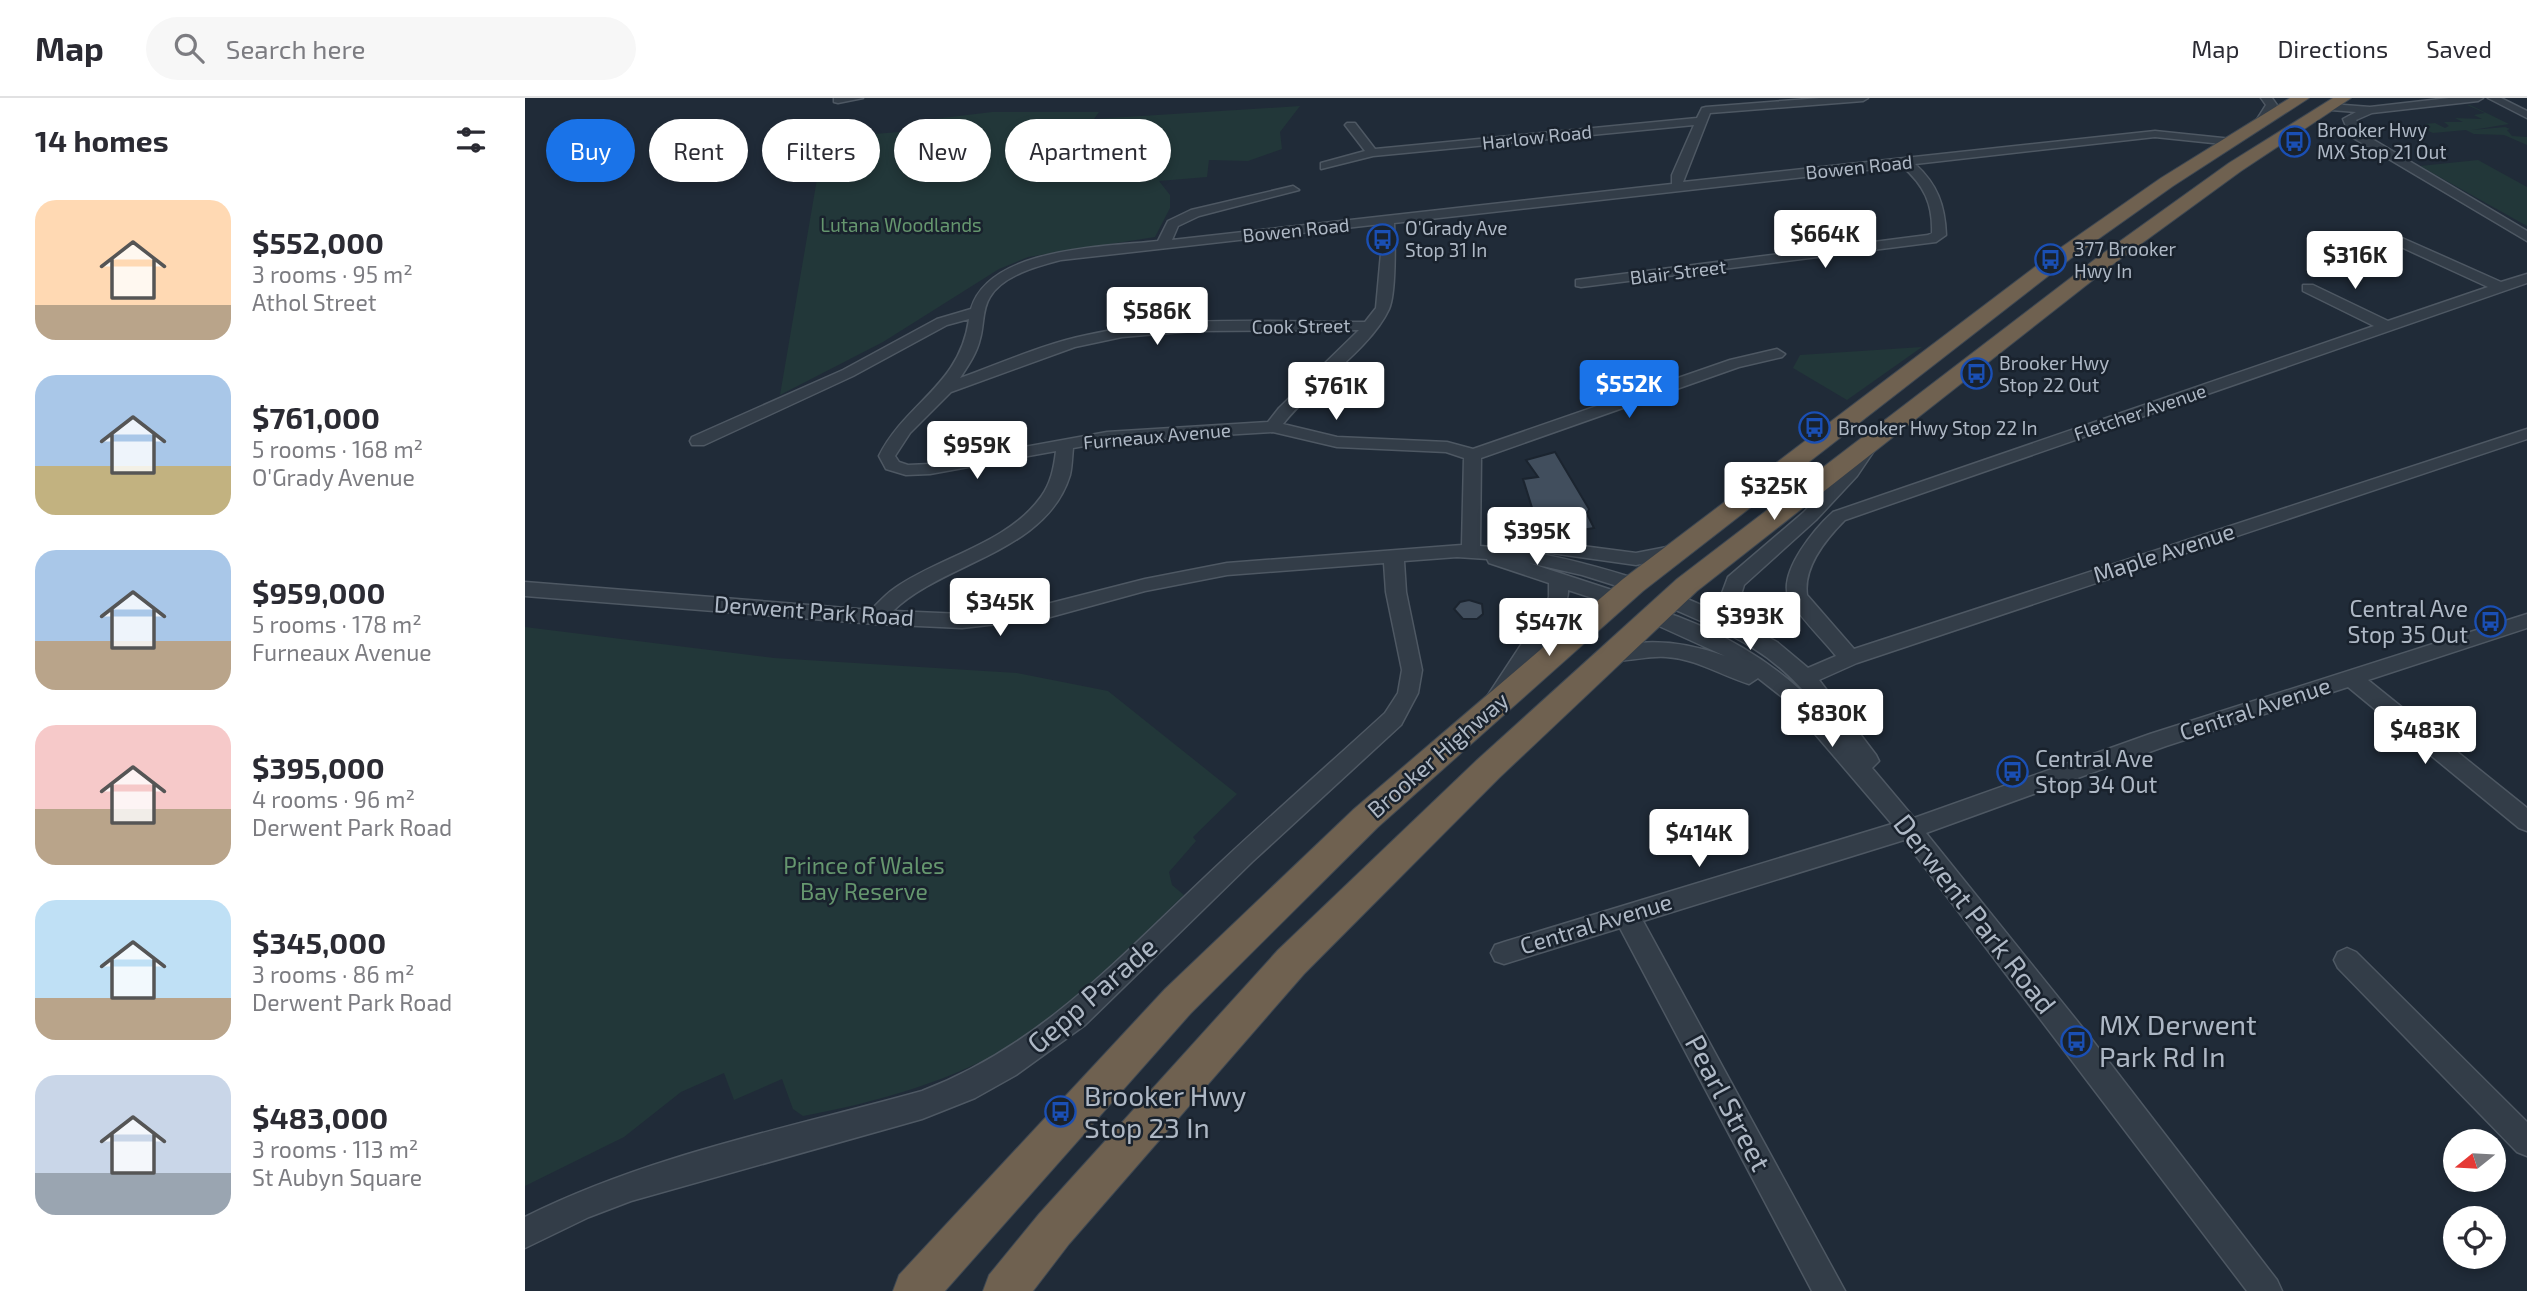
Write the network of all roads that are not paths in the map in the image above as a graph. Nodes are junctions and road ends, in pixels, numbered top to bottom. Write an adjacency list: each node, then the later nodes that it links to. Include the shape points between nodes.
1 (858, 98): 8 (street)
2 (1716, 98): 13 (street)
3 (1863, 98): 13 (street, Harlow Road)
4 (2266, 98): 14 (street, via 2272,105)
5 (2278, 98): 9 (street)
6 (2478, 98): 11 (street)
7 (2493, 98): 12 (street)
8 (838, 100)
9 (2318, 101): 10 (street); 11 (street); 14 (highway, Brooker Highway); 17 (highway, via 2246,142); 41 (highway, Brooker Highway)
10 (2369, 104): 11 (street); 25 (street, via 2349,119 2354,134)
11 (2395, 106)
12 (2527, 115)
13 (1704, 116): 18 (street, Harlow Road); 22 (street, via 1678,175)
14 (2260, 124): 17 (highway, Brooker Highway)
15 (1351, 125): 18 (street)
16 (2193, 136): 17 (street, Bowen Road); 19 (street, Bowen Road, via 2155,134); 21 (street, via 2206,146)
17 (2232, 142): 21 (highway, Brooker Highway)
18 (1372, 153): 20 (street, Harlow Road)
19 (1905, 162): 22 (street, Bowen Road); 29 (street, Blair Street, via 1935,193 1939,235 1931,239)
20 (1325, 166)
21 (2186, 170): 44 (highway, Brooker Highway, via 2063,256)
22 (1681, 187): 24 (street, Bowen Road)
23 (1293, 190): 27 (street, via 1195,213 1173,224)
24 (1387, 220): 27 (street, Bowen Road); 33 (street, via 1383,308)
25 (2527, 237)
26 (2393, 239): 30 (street)
27 (1163, 244): 32 (street, Bowen Road, via 1061,256 1028,265 984,294)
28 (2527, 278): 30 (street, Fletcher Avenue)
29 (1581, 283)
30 (2500, 287): 34 (street, Fletcher Avenue)
31 (2308, 288): 34 (street)
32 (977, 312): 36 (street, Furneaux Avenue, via 971,346); 39 (street, via 942,321 848,373)
33 (1371, 326): 36 (street, Cook Street, via 1191,328 1114,335 1034,354); 37 (street)
34 (2386, 326): 54 (street, Fletcher Avenue, via 1839,516 1821,533 1795,586 1798,597)
35 (1777, 354): 42 (street, via 1735,363)
36 (946, 388): 40 (street, Furneaux Avenue, via 893,443 887,456 891,465 930,469)
37 (1273, 427): 40 (street, Furneaux Avenue, via 1107,437); 42 (street, Furneaux Avenue, via 1336,442 1447,447)
38 (2527, 434): 54 (street, Maple Avenue)
39 (698, 442)
40 (1065, 445): 50 (street, via 1060,482 1045,505 1014,532 903,592)
41 (1870, 445): 49 (highway, Brooker Highway, via 1752,533); 52 (street, via 1810,516 1735,582 1728,604)
42 (1472, 455): 43 (street)
43 (1478, 551): 44 (street, via 1557,548 1636,559); 45 (street, Derwent Park Road); 46 (street, Derwent Park Road); 48 (street, Derwent Park Road, via 1551,560)
44 (1677, 551): 48 (highway, Brooker Highway)
45 (1398, 554): 50 (street, Derwent Park Road, via 1227,569 1002,618); 66 (street, Gepp Parade, via 1393,565 1396,592 1412,670 1402,707 1374,739 1066,1024 1006,1066 922,1105 631,1186)
46 (1558, 580): 48 (street, Derwent Park Road); 57 (street, via 1559,597 1553,611)
47 (525, 589): 50 (street, Derwent Park Road)
48 (1625, 592): 49 (highway, Derwent Park Road); 57 (highway, Brooker Highway)
49 (1663, 608): 52 (street, Derwent Park Road); 53 (highway, Brooker Highway); 58 (street, Derwent Park Road, via 1763,670)
50 (875, 617)
51 (2522, 627): 56 (street, Central Avenue)
52 (1738, 631): 55 (street, Derwent Park Road, via 1782,657)
53 (1613, 654): 58 (street, via 1654,647 1698,654 1781,692); 68 (highway, Brooker Highway, via 1291,962 1054,1229)
54 (1850, 658): 55 (street, Maple Avenue)
55 (1804, 678): 59 (street, Derwent Park Road, via 1873,767)
56 (2351, 678): 60 (street); 61 (street, Central Avenue, via 2158,740)
57 (1488, 712): 67 (highway, Brooker Highway, via 1366,818 1178,1001)
58 (1810, 713): 59 (street, Derwent Park Road)
59 (1889, 803): 61 (street, Derwent Park Road)
60 (2527, 821)
61 (1909, 829): 62 (street, Central Avenue); 70 (street, Derwent Park Road)
62 (1626, 915): 63 (street, Central Avenue); 69 (street, Pearl Street)
63 (1504, 953)
64 (2347, 960): 65 (street)
65 (2527, 1142)
66 (525, 1233)
67 (915, 1291)
68 (1005, 1291)
69 (1829, 1291)
70 (2266, 1291)

